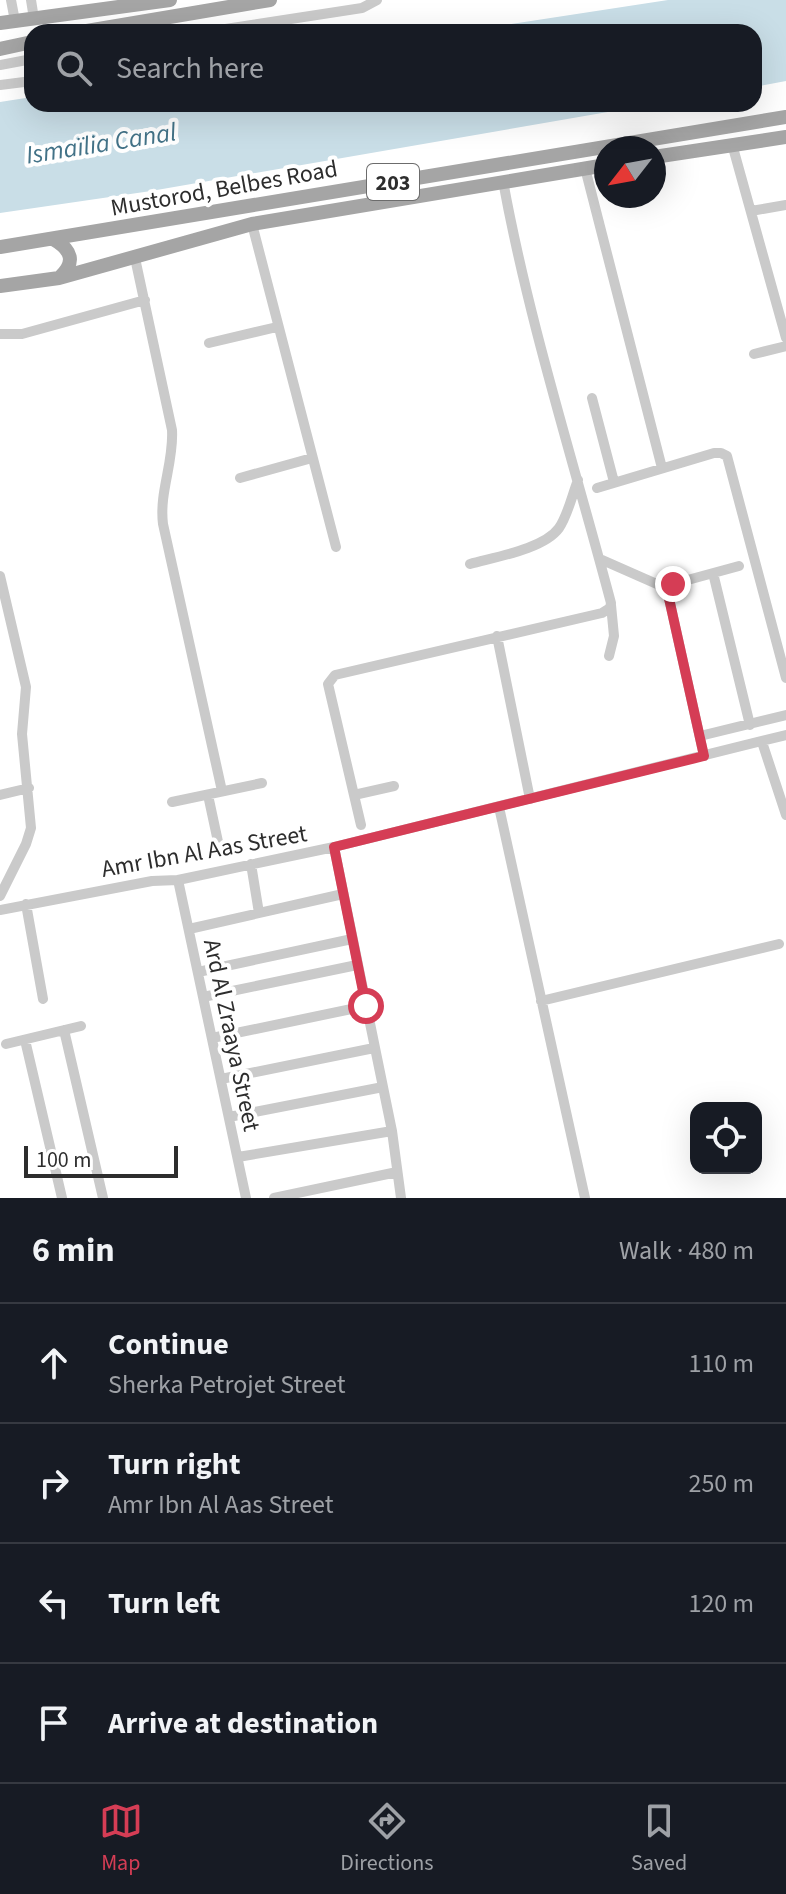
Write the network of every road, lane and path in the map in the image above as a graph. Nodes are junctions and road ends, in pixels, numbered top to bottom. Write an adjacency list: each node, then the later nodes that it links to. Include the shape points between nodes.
1 (11, 0): 8 (street)
2 (31, 0): 7 (street)
3 (170, 0): 6 (main road)
4 (270, 0): 9 (main road)
5 (377, 0): 10 (street, via 362,8)
6 (104, 5): 7 (main road)
7 (34, 19): 8 (main road)
8 (8, 22)
9 (128, 24)
10 (258, 24)
11 (24, 44): 12 (main road)
12 (0, 49)
13 (24, 60): 14 (street)
14 (0, 65)
15 (24, 82): 16 (street)
16 (0, 85)
17 (786, 117): 27 (main road, Mustorod, Belbes Road / 203)
18 (786, 137): 19 (main road)
19 (732, 144): 20 (main road); 25 (street)
20 (666, 155)
21 (594, 167): 22 (main road, Mustorod, Belbes Road / 203)
22 (585, 168): 23 (main road, Mustorod, Belbes Road / 203); 41 (street)
23 (503, 181): 26 (main road, Mustorod, Belbes Road / 203); 43 (street)
24 (786, 205): 25 (street)
25 (751, 211): 35 (street)
26 (252, 224): 29 (main road, Mustorod, Belbes Road / 203); 33 (street)
27 (53, 239): 28 (main road, Mustorod, Belbes Road / 203); 30 (main road, via 72,260)
28 (0, 247)
29 (135, 258): 30 (main road, Mustorod, Belbes Road / 203); 32 (street)
30 (59, 278): 31 (main road, Mustorod, Belbes Road / 203)
31 (0, 286)
32 (145, 300): 34 (street, via 22,334); 66 (street, via 172,430 163,524)
33 (277, 327): 36 (street); 40 (street)
34 (0, 334)
35 (786, 338)
36 (209, 343)
37 (786, 346): 38 (street)
38 (754, 354)
39 (592, 398): 44 (street)
40 (312, 458): 42 (street); 46 (street)
41 (662, 468): 44 (street); 56 (street, via 717,452 729,459)
42 (240, 478)
43 (578, 478): 47 (street); 48 (street, via 562,522 549,538)
44 (614, 482): 45 (street)
45 (597, 488)
46 (336, 547)
47 (600, 559): 52 (street); 53 (street)
48 (470, 564)
49 (739, 566): 50 (street)
50 (713, 573): 52 (street); 58 (street)
51 (0, 576): 65 (street, via 26,687 22,734)
52 (666, 585): 60 (street)
53 (611, 603): 54 (street, via 602,613); 55 (street, via 614,636)
54 (497, 636): 69 (street, via 330,679); 70 (street)
55 (609, 656)
56 (786, 678)
57 (786, 715): 58 (street)
58 (750, 725): 60 (street)
59 (786, 735): 61 (street, Amr Ibn Al Aas Street)
60 (700, 736): 62 (street)
61 (762, 742): 62 (street, Amr Ibn Al Aas Street); 73 (street)
62 (704, 756): 70 (street, Amr Ibn Al Aas Street)
63 (262, 783): 66 (street)
64 (394, 786): 69 (street)
65 (29, 788): 67 (street); 80 (street, via 29,837)
66 (222, 791): 68 (street)
67 (0, 795)
68 (208, 795): 71 (street); 76 (street)
69 (354, 795): 74 (street)
70 (530, 799): 72 (street, Amr Ibn Al Aas Street)
71 (172, 802)
72 (499, 807): 75 (street, Amr Ibn Al Aas Street); 91 (street)
73 (786, 815)
74 (361, 825)
75 (334, 847): 77 (street, Amr Ibn Al Aas Street); 79 (street)
76 (220, 851)
77 (251, 864): 78 (street, Amr Ibn Al Aas Street); 83 (street)
78 (178, 880): 81 (street, Amr Ibn Al Aas Street); 84 (street, Ard Al Zraaya Street)
79 (343, 894): 83 (street); 85 (street)
80 (0, 896)
81 (26, 904): 82 (street, Amr Ibn Al Aas Street); 90 (street)
82 (0, 910)
83 (259, 913): 84 (street)
84 (189, 929): 88 (street, Ard Al Zraaya Street)
85 (352, 939): 87 (street); 88 (street)
86 (779, 944): 91 (street)
87 (357, 965): 89 (street); 92 (street)
88 (198, 972): 89 (street, Ard Al Zraaya Street)
89 (203, 997): 95 (street, Ard Al Zraaya Street)
90 (43, 999)
91 (541, 1001): 110 (street)
92 (366, 1006): 95 (street); 98 (street)
93 (81, 1026): 94 (street)
94 (64, 1030): 96 (street); 106 (street)
95 (212, 1038): 99 (street, Ard Al Zraaya Street)
96 (25, 1040): 97 (street); 105 (street)
97 (6, 1044)
98 (374, 1048): 99 (street); 100 (street)
99 (221, 1079): 101 (street, Ard Al Zraaya Street)
100 (383, 1087): 101 (street); 102 (street)
101 (229, 1117): 103 (street, Ard Al Zraaya Street)
102 (392, 1131): 103 (street); 104 (street)
103 (238, 1157): 107 (street, Ard Al Zraaya Street)
104 (397, 1172): 108 (street); 109 (street)
105 (62, 1198)
106 (103, 1198)
107 (246, 1198)
108 (274, 1198)
109 (401, 1198)
110 (585, 1198)

